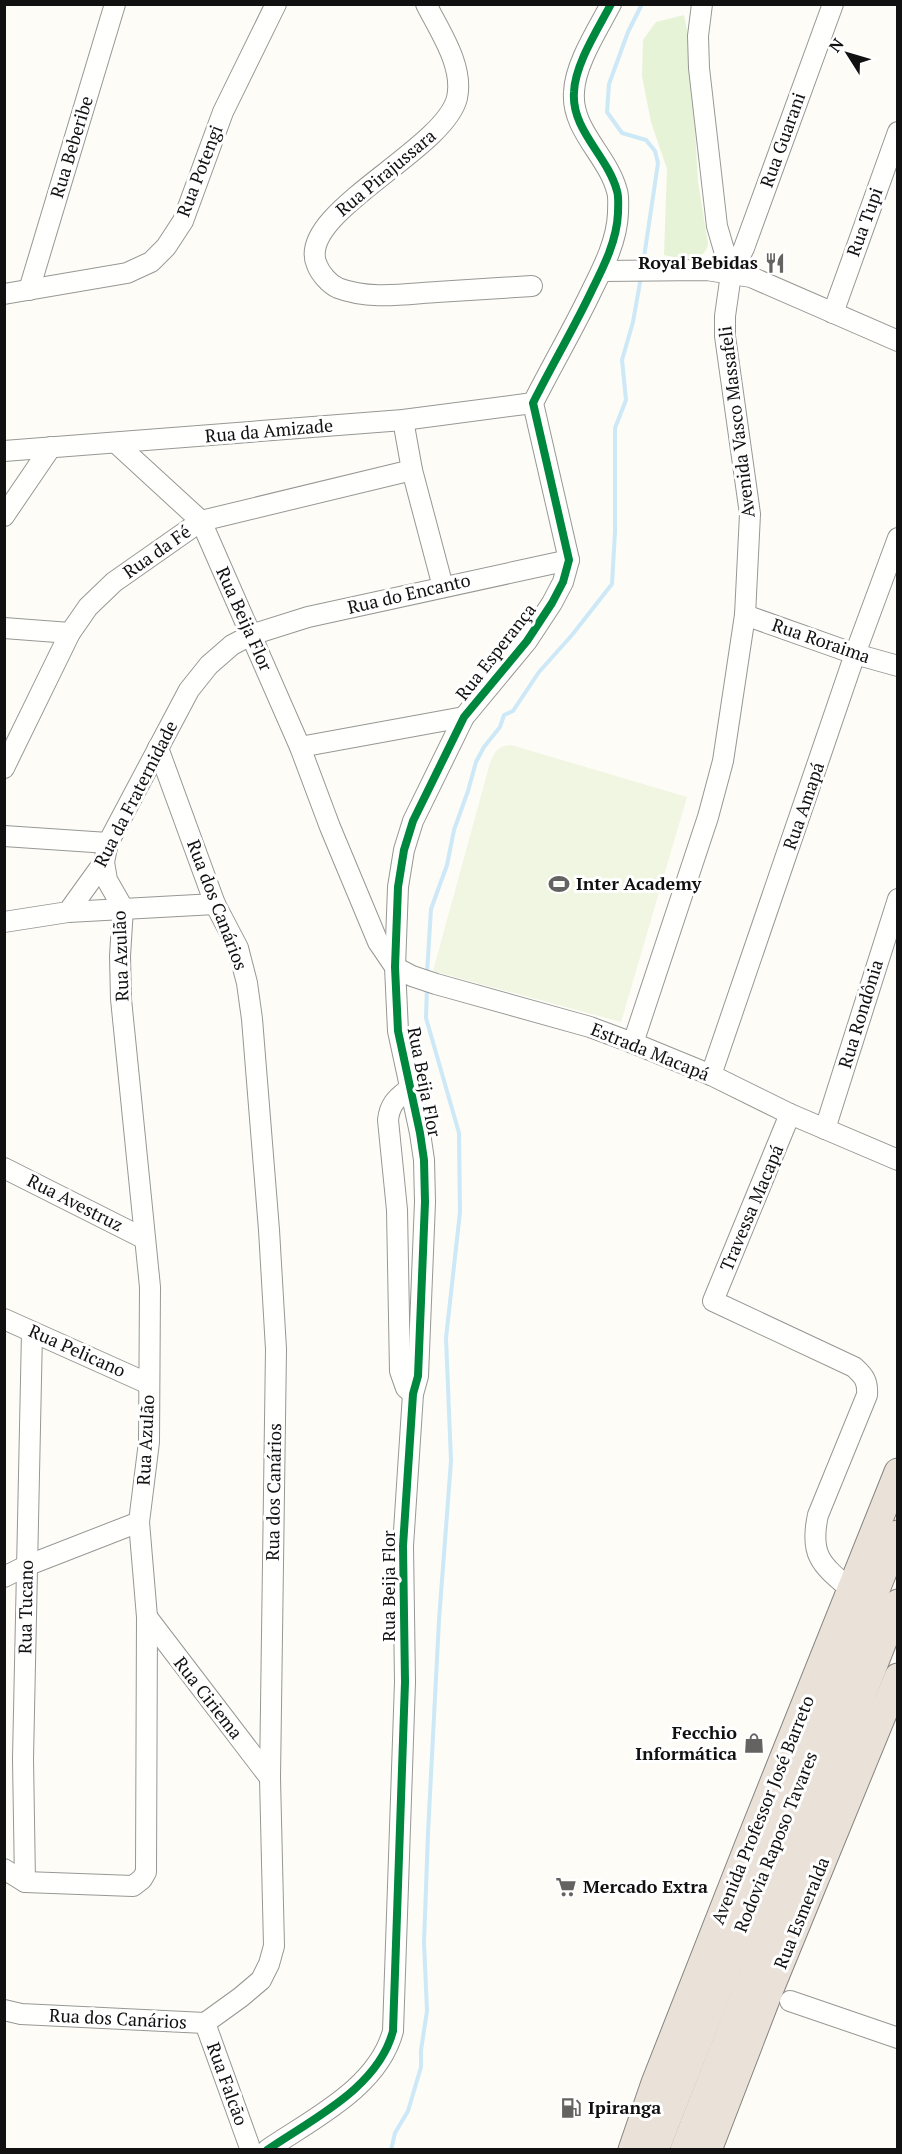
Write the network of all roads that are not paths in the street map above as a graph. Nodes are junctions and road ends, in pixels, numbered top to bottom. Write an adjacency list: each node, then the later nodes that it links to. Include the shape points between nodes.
1 (116, 4): 11 (street, Rua Beberibe)
2 (276, 4): 11 (street, Rua Potengi, via 223,112 183,221 166,247 150,262 127,273)
3 (426, 4): 10 (street, Rua Pirajussara, via 456,68 457,96 450,116 433,135 327,223 316,243 315,261 319,271 336,287 386,296)
4 (611, 4): 8 (street, via 578,72 574,92 580,123 618,192 615,238)
5 (702, 4): 9 (street, Avenida Vasco Massafeli, via 699,68 717,226)
6 (833, 4): 9 (street, Rua Guarani)
7 (897, 132): 13 (street, Rua Tupi)
8 (602, 271): 9 (street, via 707,270); 15 (street)
9 (731, 274): 13 (street, via 751,277); 26 (street, Avenida Vasco Massafeli, via 725,336 750,514)
10 (532, 286)
11 (29, 290): 12 (street, Rua Potengi)
12 (4, 294)
13 (833, 313): 14 (street)
14 (897, 342)
15 (533, 403): 16 (street, Rua da Amizade); 24 (street)
16 (403, 420): 17 (street, Rua da Amizade); 20 (street)
17 (116, 443): 18 (street, Rua da Amizade); 22 (street, Rua Beija Flor)
18 (51, 447): 19 (street, Rua da Amizade); 21 (street)
19 (4, 451)
20 (412, 470): 22 (street, Rua da Fé); 25 (street)
21 (4, 516)
22 (201, 522): 28 (street, Rua da Fé, via 114,582 88,607); 29 (street, Rua Beija Flor)
23 (897, 538): 30 (street, Rua Amapá)
24 (569, 560): 25 (street, Rua do Encanto); 32 (street, Rua Esperança, via 563,582 540,622)
25 (443, 586): 29 (street, Rua do Encanto, via 308,617)
26 (745, 615): 30 (street, Rua Roraima); 44 (street, Avenida Vasco Massafeli, via 723,761)
27 (4, 628): 28 (street)
28 (70, 633): 35 (street, Rua da Fé)
29 (251, 635): 33 (street, Rua Beija Flor); 34 (street, Rua da Fraternidade, via 209,665 189,690)
30 (855, 654): 31 (street, Rua Roraima); 45 (street, Rua Amapá)
31 (897, 666)
32 (464, 717): 33 (street); 43 (street, Rua Esperança, via 407,841 398,887)
33 (300, 747): 43 (street, Rua Beija Flor, via 378,942)
34 (158, 748): 37 (street, Rua da Fraternidade); 39 (street, Rua dos Canários)
35 (4, 768)
36 (4, 836): 37 (street)
37 (106, 853): 40 (street, Rua Azulão, via 107,880); 41 (street, Rua da Fraternidade)
38 (897, 899): 48 (street, Rua Rondônia)
39 (215, 904): 40 (street); 67 (street, Rua dos Canários, via 238,948 247,983 269,1230 276,1349)
40 (123, 908): 41 (street); 51 (street, Rua Azulão, via 121,999)
41 (68, 912): 42 (street)
42 (4, 922)
43 (404, 971): 44 (street, Estrada Macapá); 46 (street, Rua Beija Flor, via 398,1031)
44 (633, 1043): 45 (street, Estrada Macapá)
45 (711, 1075): 47 (street, Estrada Macapá)
46 (411, 1087): 55 (street, Rua Beija Flor, via 424,1160 425,1202 418,1376); 55 (street, via 389,1109 388,1120 397,1210 400,1371 406,1388)
47 (790, 1114): 48 (street, Estrada Macapá); 61 (street, Travessa Macapá, via 713,1301 854,1367 868,1384 814,1533 827,1570)
48 (825, 1129): 49 (street, Estrada Macapá)
49 (897, 1160)
50 (4, 1168): 51 (street, Rua Avestruz)
51 (145, 1239): 54 (street, Rua Azulão, via 150,1287)
52 (4, 1319): 53 (street, Rua Pelicano)
53 (32, 1332): 54 (street, Rua Pelicano); 59 (street, Rua Tucano)
54 (149, 1384): 57 (street, Rua Azulão, via 149,1442)
55 (413, 1394): 74 (street, Rua Beija Flor, via 403,1546 405,1682 393,2031 382,2061 352,2090)
56 (897, 1472): 61 (highway, Avenida Professor José Barreto)
57 (139, 1522): 59 (street); 63 (street, Rua Azulão)
58 (897, 1534): 76 (highway, Rodovia Raposo Tavares)
59 (26, 1566): 60 (street); 69 (street, Rua Tucano)
60 (4, 1577)
61 (851, 1590): 75 (highway, Avenida Professor José Barreto)
62 (897, 1603): 66 (highway, Rodovia Raposo Tavares)
63 (147, 1617): 67 (street, Rua Ciriema); 69 (street, Rua Azulão, via 146,1872 133,1886)
64 (897, 1633): 66 (highway)
65 (897, 1677): 78 (highway, Rua Esmeralda)
66 (864, 1690): 77 (highway, Rodovia Raposo Tavares)
67 (270, 1778): 72 (street, Rua dos Canários, via 274,1946 261,1980)
68 (4, 1869): 69 (street, Rua Azulão)
69 (25, 1882)
70 (790, 2001): 73 (street)
71 (4, 2010): 72 (street, Rua dos Canários)
72 (205, 2024): 74 (street, Rua Falcão)
73 (897, 2038)
74 (257, 2148)
75 (632, 2150)
76 (655, 2150)
77 (684, 2150)
78 (708, 2150)

